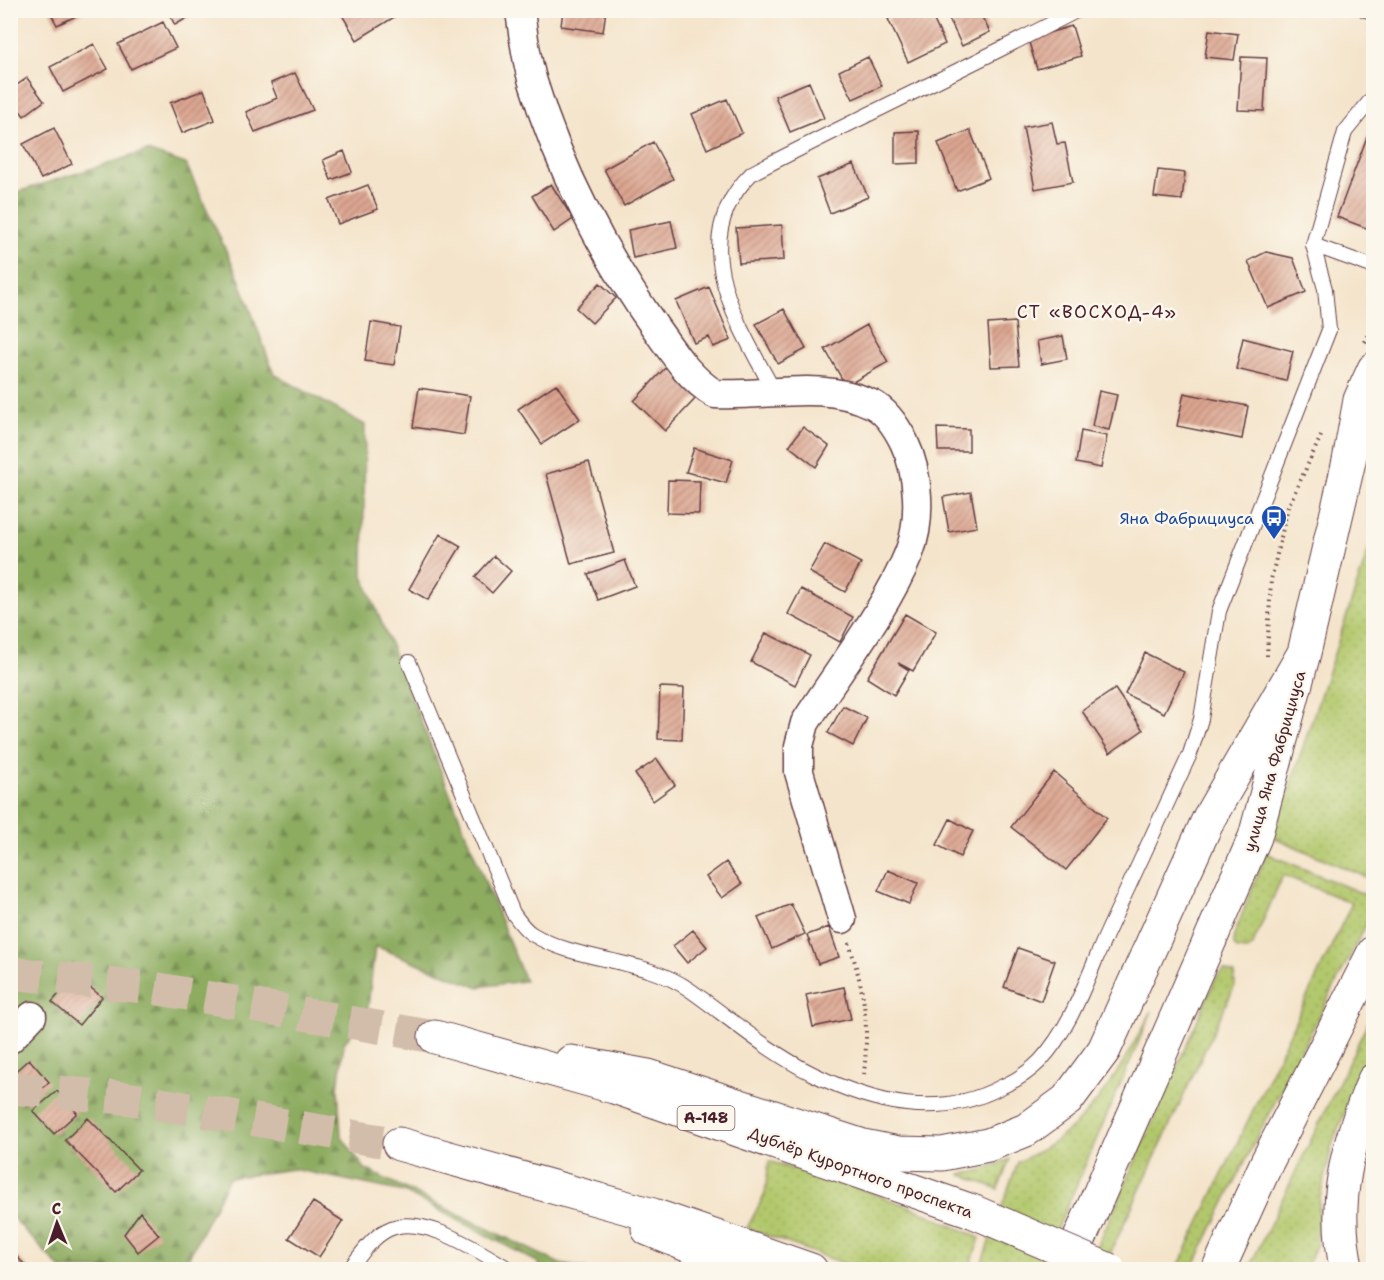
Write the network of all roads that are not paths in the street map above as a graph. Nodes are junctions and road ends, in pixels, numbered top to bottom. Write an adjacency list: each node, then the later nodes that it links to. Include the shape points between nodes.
1 (520, 10): 9 (street, via 534,83 568,171 631,293 679,361 705,388 715,394 730,395)
2 (1078, 10): 9 (lane, via 752,173 739,186 723,214 719,240 722,277 739,326)
3 (1365, 10): 4 (lane)
4 (1374, 12)
5 (1374, 96): 6 (lane, via 1345,132)
6 (1313, 245): 7 (lane); 13 (lane, via 1329,311 1329,330 1219,611 1202,719 1190,754 1071,1013 1039,1062 987,1095 950,1106 909,1105 862,1093 814,1074 762,1044 686,987 649,970 554,945 530,933 513,913)
7 (1374, 267)
8 (1369, 357): 11 (main road, улица Яна Фабрициуса / А-148)
9 (774, 391): 14 (street, via 808,389 874,405 899,433 910,454 915,477 915,531 909,552 884,600 805,723 799,746 799,772)
10 (1374, 428): 11 (main road, А-148)
11 (1349, 461): 12 (main road, улица Яна Фабрициуса / А-148)
12 (1304, 653): 23 (main road, улица Яна Фабрициуса / А-148, via 1255,837); 24 (main road, Дублёр Курортного проспекта / А-148, bridge, via 1209,818 1104,1050 1067,1100 1026,1130 976,1148 942,1154 898,1153 863,1146 648,1076 435,1037 614,1087 972,1211)
13 (409, 662)
14 (842, 919)
15 (1374, 952): 25 (main road, via 1267,1162)
16 (32, 1016): 17 (street)
17 (10, 1038)
18 (1374, 1080): 26 (main road, via 1350,1141 1340,1197 1340,1243)
19 (348, 1269): 20 (lane, via 388,1229 407,1226 450,1236)
20 (511, 1269)
21 (748, 1269): 22 (main road, via 659,1232 399,1144 653,1215)
22 (811, 1269)
23 (1066, 1269)
24 (1109, 1269)
25 (1218, 1269)
26 (1347, 1269)

